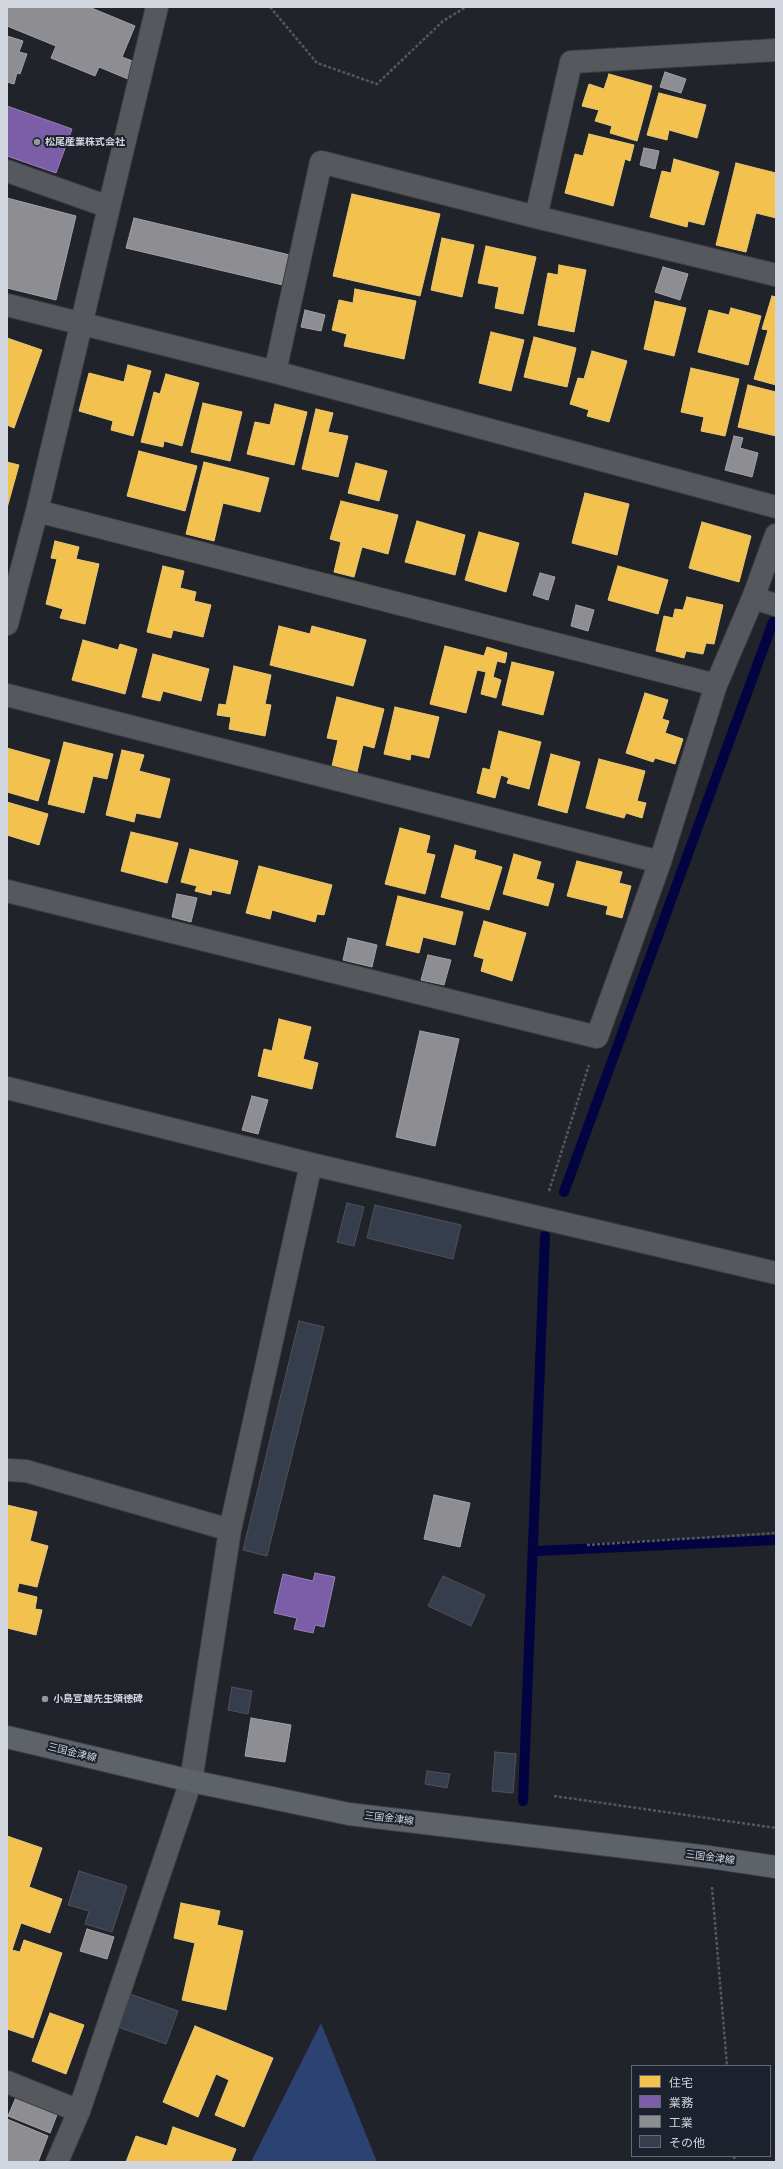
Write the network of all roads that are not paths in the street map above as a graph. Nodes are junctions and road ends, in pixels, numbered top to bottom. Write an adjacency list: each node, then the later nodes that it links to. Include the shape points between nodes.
1 (157, 7): 4 (street)
2 (776, 50): 5 (street, via 571,62)
3 (7, 171): 4 (street)
4 (109, 207): 8 (street)
5 (536, 217): 6 (street); 9 (street, via 320,162)
6 (776, 275)
7 (7, 305): 8 (street)
8 (82, 322): 9 (street); 11 (street)
9 (275, 372): 10 (street)
10 (776, 507)
11 (37, 511): 15 (street); 16 (street)
12 (776, 535): 13 (street)
13 (753, 598): 14 (street); 16 (street)
14 (776, 605)
15 (7, 624)
16 (716, 685): 18 (street)
17 (7, 695): 18 (street)
18 (660, 862): 19 (street, via 597,1037)
19 (7, 891)
20 (7, 1088): 21 (street)
21 (311, 1164): 22 (street); 24 (street)
22 (776, 1273)
23 (7, 1470): 24 (street, via 26,1471)
24 (230, 1530): 26 (street)
25 (7, 1737): 26 (main road, 三国金津線)
26 (190, 1781): 27 (main road, 三国金津線, via 349,1814); 29 (street)
27 (776, 1867)
28 (7, 2082): 29 (street)
29 (79, 2111): 30 (street)
30 (57, 2162)

